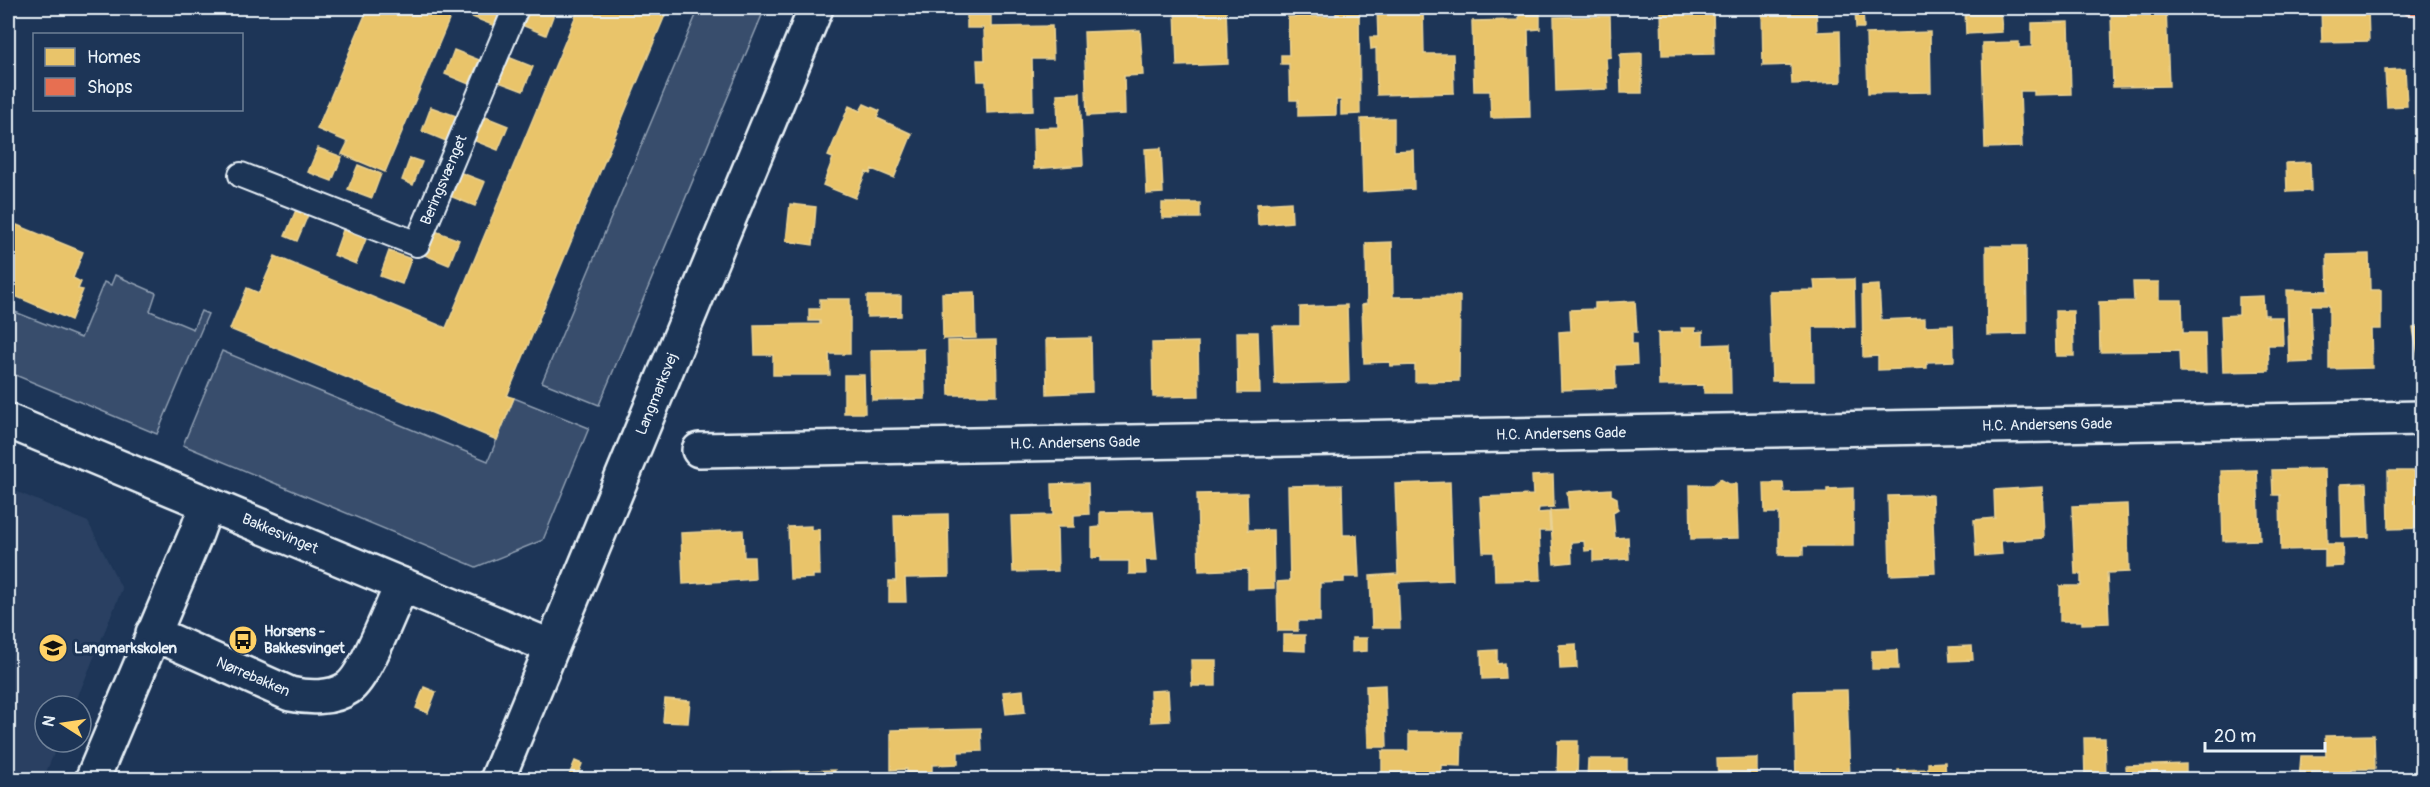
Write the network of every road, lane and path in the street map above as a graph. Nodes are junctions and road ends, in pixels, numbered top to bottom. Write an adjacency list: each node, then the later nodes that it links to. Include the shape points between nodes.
1 (516, 8): 3 (lane, Beringsvænget, via 417,244)
2 (816, 8): 10 (street, Langmarksvej)
3 (241, 175)
4 (2422, 418): 6 (street, H.C. Andersens Gade)
5 (8, 421): 7 (street, Bakkesvinget)
6 (699, 450)
7 (207, 504): 8 (street, Bakkesvinget); 9 (street)
8 (402, 585): 9 (street, Nørrebakken, via 362,671 348,688 330,694 309,698 290,694); 10 (street, Bakkesvinget)
9 (153, 633): 11 (street)
10 (552, 647): 12 (street, Langmarksvej)
11 (92, 780)
12 (497, 780)

